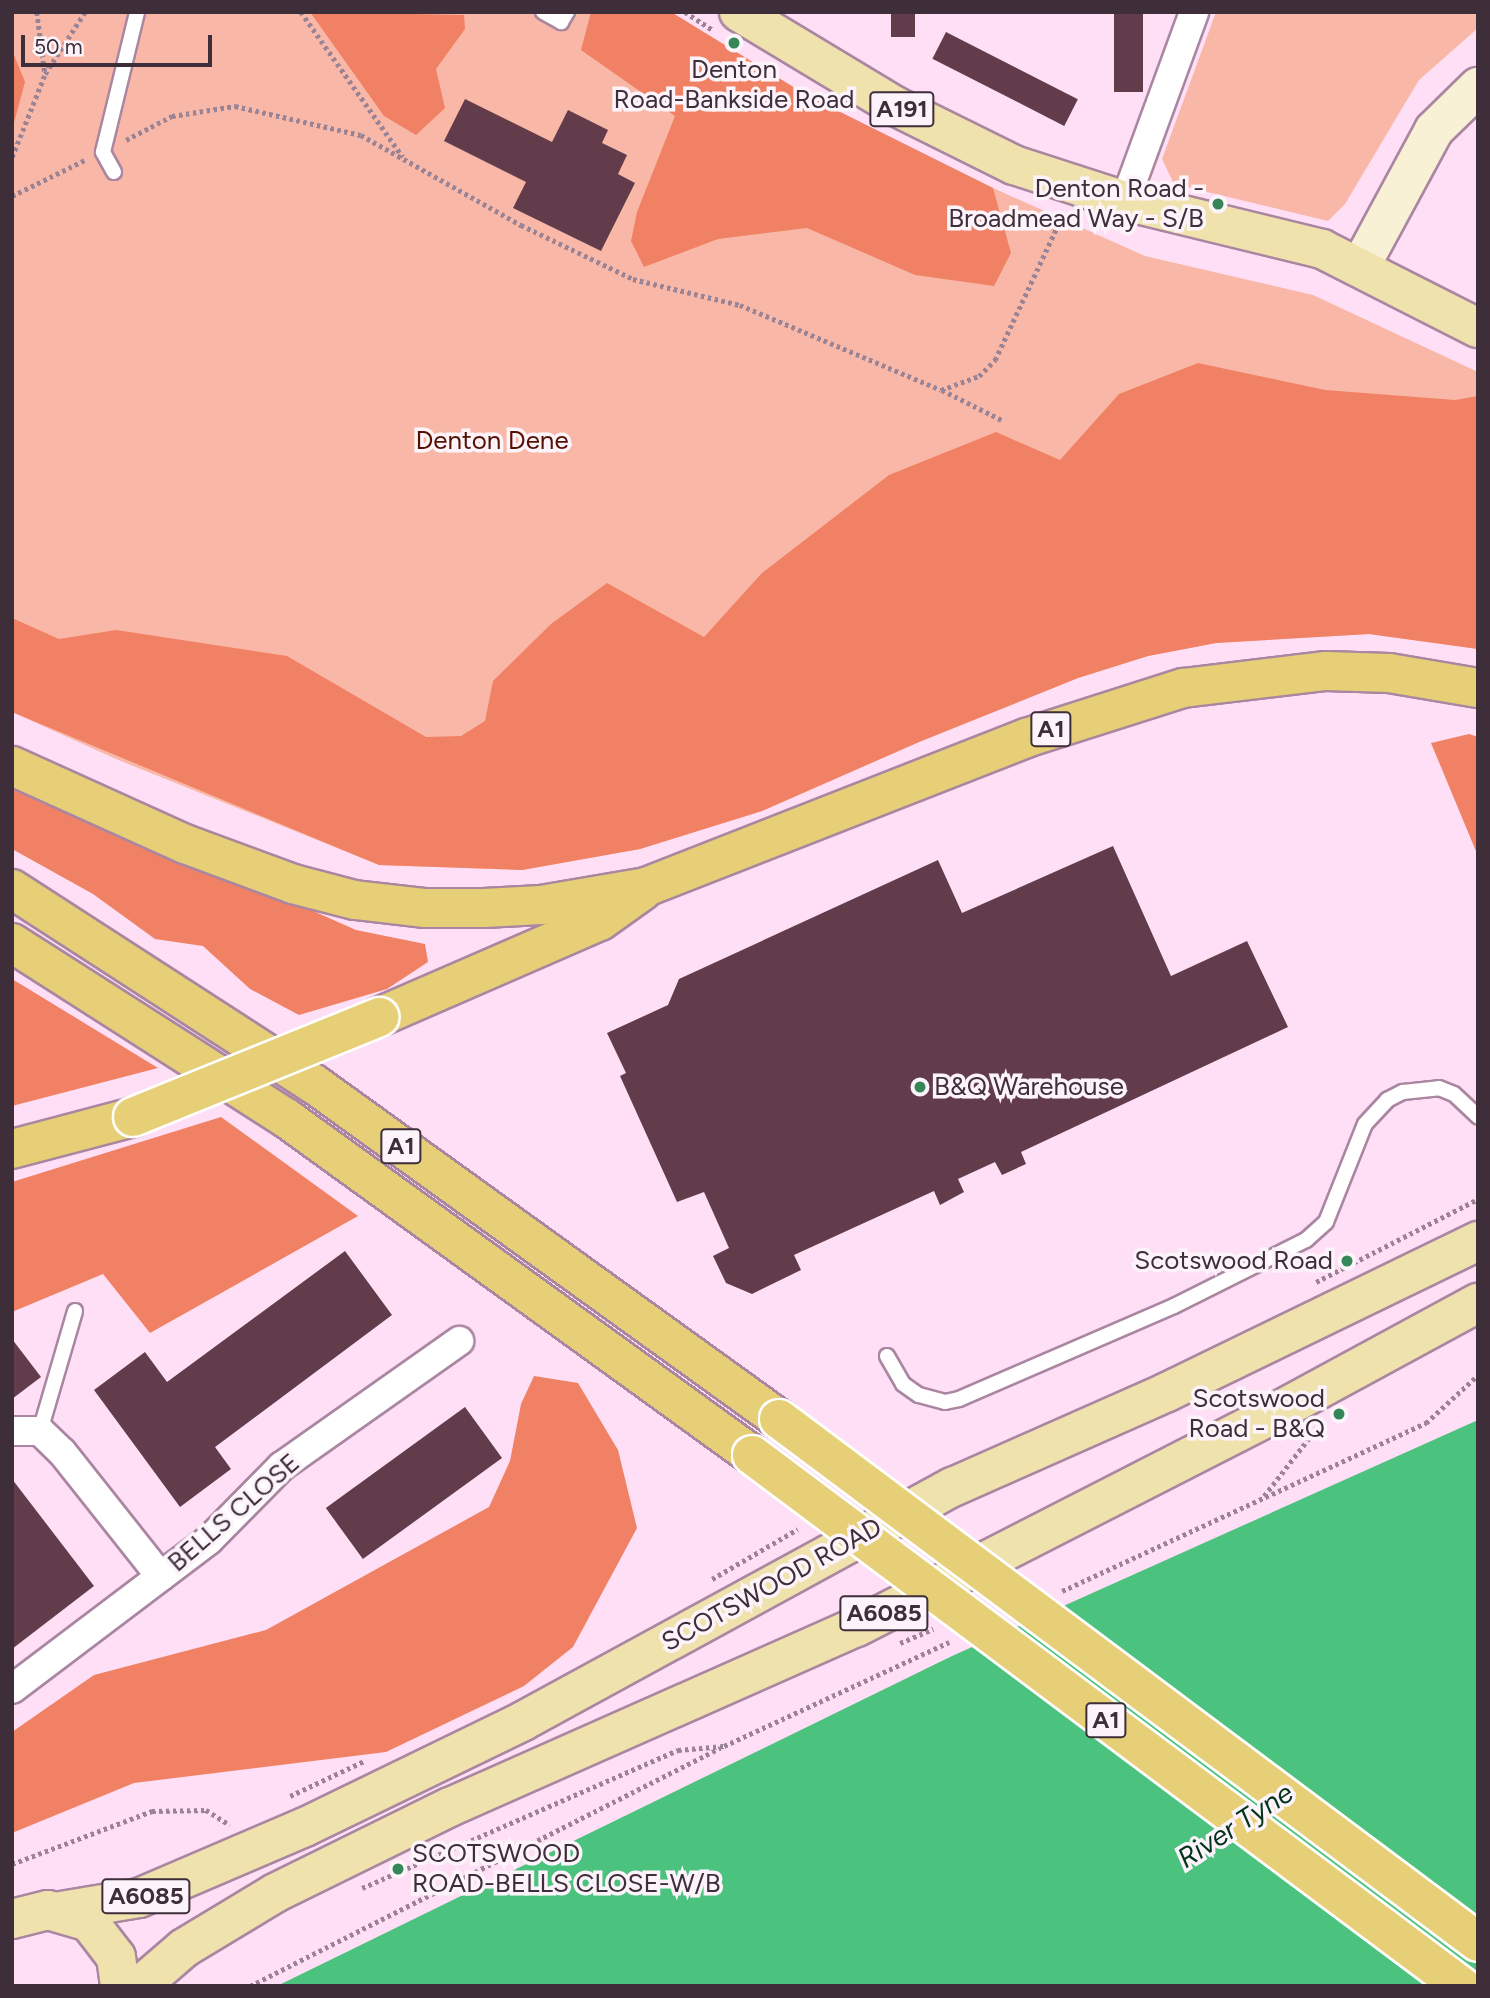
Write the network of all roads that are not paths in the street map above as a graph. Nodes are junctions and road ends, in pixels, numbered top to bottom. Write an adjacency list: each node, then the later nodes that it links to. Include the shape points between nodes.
1 (137, 12): 7 (lane, via 103,152)
2 (543, 12): 3 (lane, via 561,22)
3 (567, 12)
4 (739, 12): 8 (main road, A191, via 895,106 1014,165)
5 (1194, 12): 8 (street)
6 (1478, 87): 9 (street, via 1434,130)
7 (114, 172)
8 (1125, 201): 9 (main road, A191, via 1290,239)
9 (1360, 267): 10 (main road, A191)
10 (1478, 328)
11 (1478, 688): 13 (highway, A1, via 1389,673 1326,671 1183,688 1026,737)
12 (12, 766): 13 (highway, A1, via 185,844 293,884 355,900 424,908 484,908 541,905)
13 (646, 887): 17 (highway, A1, bridge, via 600,921 379,1017 133,1118)
14 (12, 889): 28 (highway, A1, bridge, via 314,1084 779,1419)
15 (12, 943): 31 (highway, A1, bridge, via 286,1118 752,1455)
16 (1478, 1116): 22 (lane, via 1454,1094 1439,1088 1403,1092 1387,1100 1365,1124 1326,1222 1306,1240 1174,1306 959,1399 945,1402 919,1395 903,1384)
17 (12, 1149)
18 (1469, 1225): 26 (main road, SCOTSWOOD ROAD / A6085, via 1167,1392 953,1487 523,1721 304,1827 150,1894)
19 (1478, 1303): 30 (main road, A6085, via 1276,1413 858,1627 450,1807 275,1893 184,1948)
20 (75, 1311): 23 (lane)
21 (459, 1342): 24 (street, BELLS CLOSE, via 282,1466 209,1540)
22 (887, 1356)
23 (26, 1431): 24 (street, via 76,1469)
24 (161, 1577): 25 (street, BELLS CLOSE)
25 (12, 1689)
26 (61, 1911): 27 (main road, SCOTSWOOD ROAD, via 35,1911); 29 (main road, via 100,1931 116,1957)
27 (12, 1919)
28 (1478, 1942)
29 (120, 1986)
30 (140, 1986)
31 (1461, 1986)

